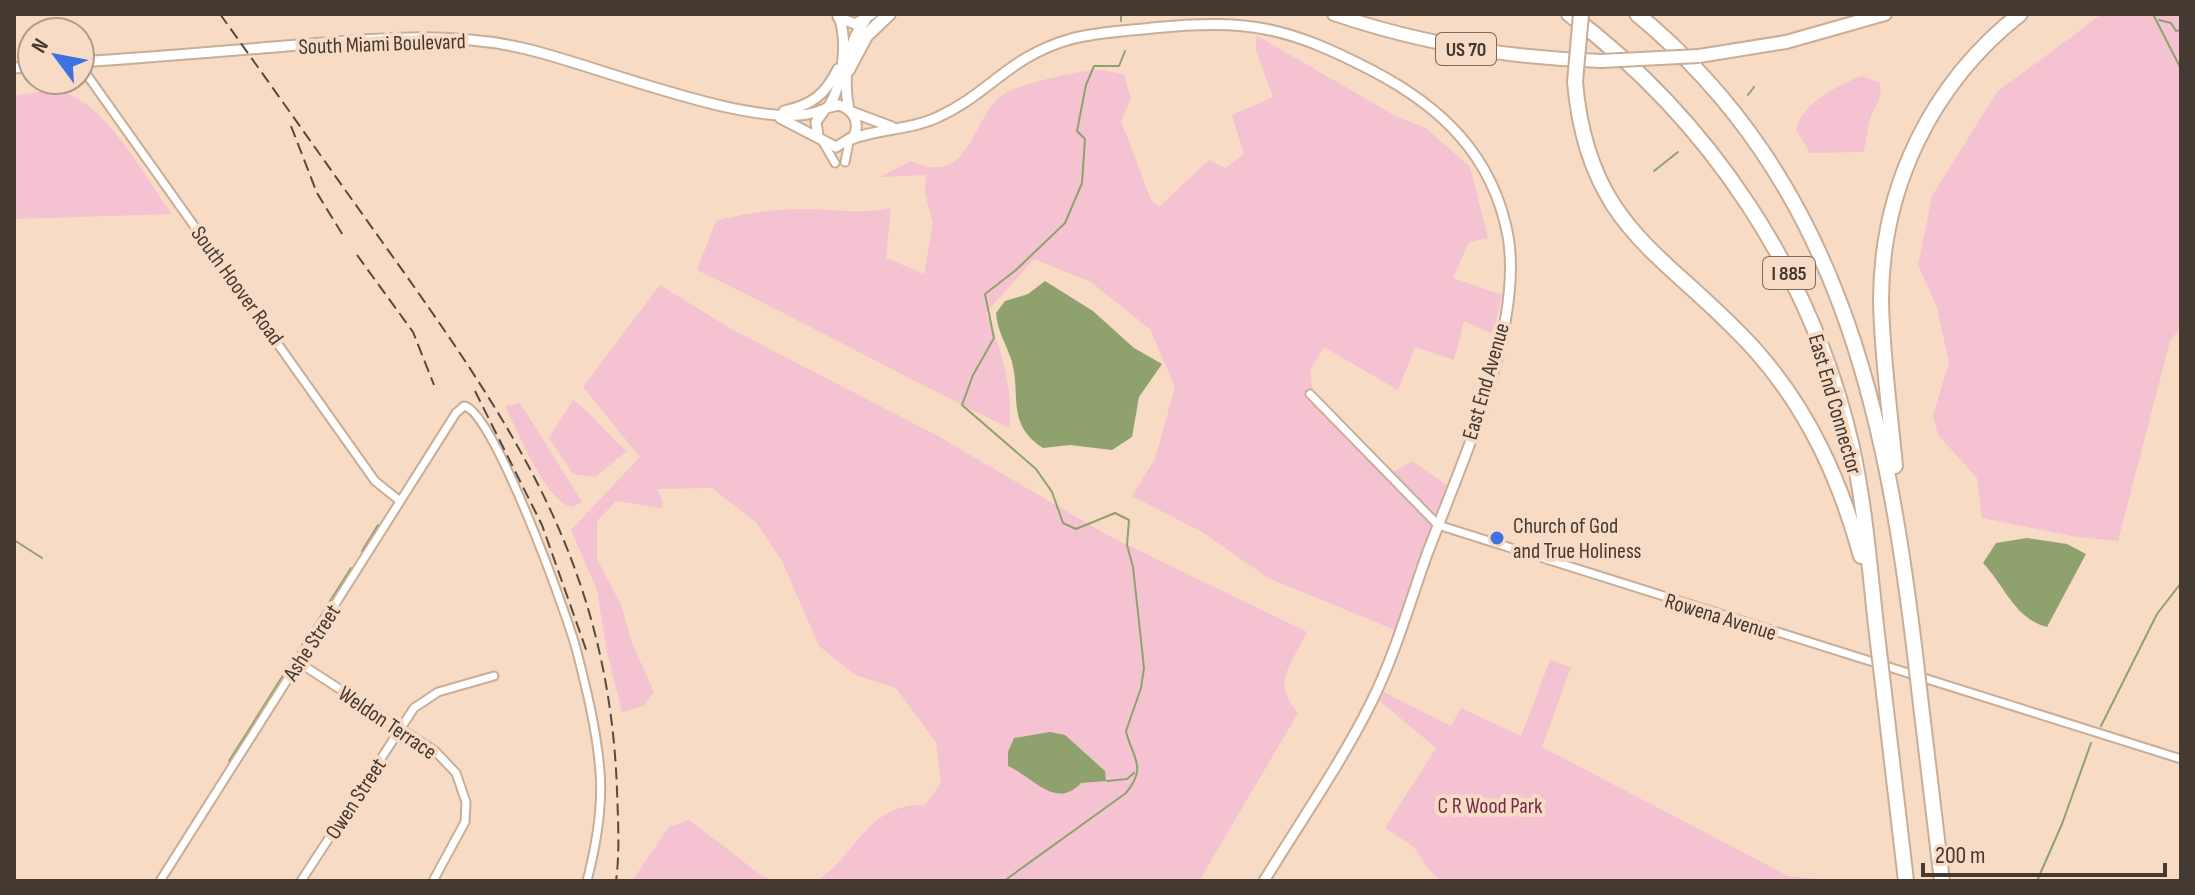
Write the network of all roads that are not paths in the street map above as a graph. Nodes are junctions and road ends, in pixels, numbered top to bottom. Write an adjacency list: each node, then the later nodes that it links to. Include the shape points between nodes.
1 (889, 14): 11 (highway)
2 (1334, 14): 6 (highway, US 70, bridge, via 1465,48 1601,61 1699,56 1786,42)
3 (1569, 14): 25 (highway, East End Connector / I 885, via 1633,67 1690,126 1734,182 1789,274 1823,351 1848,431 1859,478)
4 (1581, 14): 25 (highway, bridge, via 1575,82 1584,138 1613,206 1647,250 1755,351 1790,394 1842,492)
5 (1637, 14): 24 (highway, East End Connector / I 885, via 1722,100 1806,224 1863,364)
6 (1885, 14)
7 (2020, 14): 24 (highway, via 1982,47 1936,105 1910,155 1888,225 1882,317)
8 (838, 16): 9 (street, via 851,24); 11 (street)
9 (869, 18): 11 (street, via 853,39)
10 (96, 63): 15 (street, South Miami Boulevard, via 381,38 452,38 520,47 721,105)
11 (844, 68): 13 (street); 14 (street); 15 (street, via 815,101)
12 (96, 87): 22 (street, South Hoover Road, via 375,481)
13 (826, 108): 14 (street, via 839,105); 15 (street, South Miami Boulevard, via 803,116); 17 (street, via 816,122)
14 (850, 111): 16 (street); 18 (street, via 857,125)
15 (771, 114): 17 (street, South Miami Boulevard)
16 (892, 127): 18 (street, East End Avenue); 23 (street, East End Avenue, via 945,114 1015,62 1057,43 1204,23 1261,26 1298,35 1427,102 1464,138 1484,168 1499,203 1510,256 1495,363)
17 (820, 139): 18 (street, via 836,147); 20 (street)
18 (851, 140): 19 (street)
19 (845, 162)
20 (835, 163)
21 (1310, 394): 23 (street, Rowena Avenue)
22 (400, 501): 26 (street, Ashe Street); 33 (street, Ashe Street, via 456,413 464,406 475,410 515,488 577,652 600,771 600,809)
23 (1438, 525): 29 (street, Rowena Avenue); 34 (street, East End Avenue, via 1370,706)
24 (1900, 526): 36 (highway, East End Connector / I 885, bridge)
25 (1873, 602): 35 (highway, East End Connector / I 885, bridge)
26 (298, 662): 28 (street, Weldon Terrace); 30 (street, Ashe Street)
27 (494, 676): 28 (street, Owen Street, via 429,696)
28 (400, 728): 31 (street, Owen Street); 32 (street, Weldon Terrace, via 450,766 466,802 461,834)
29 (2181, 759)
30 (160, 881)
31 (301, 881)
32 (433, 881)
33 (587, 881)
34 (1264, 881)
35 (1906, 881)
36 (1942, 881)

